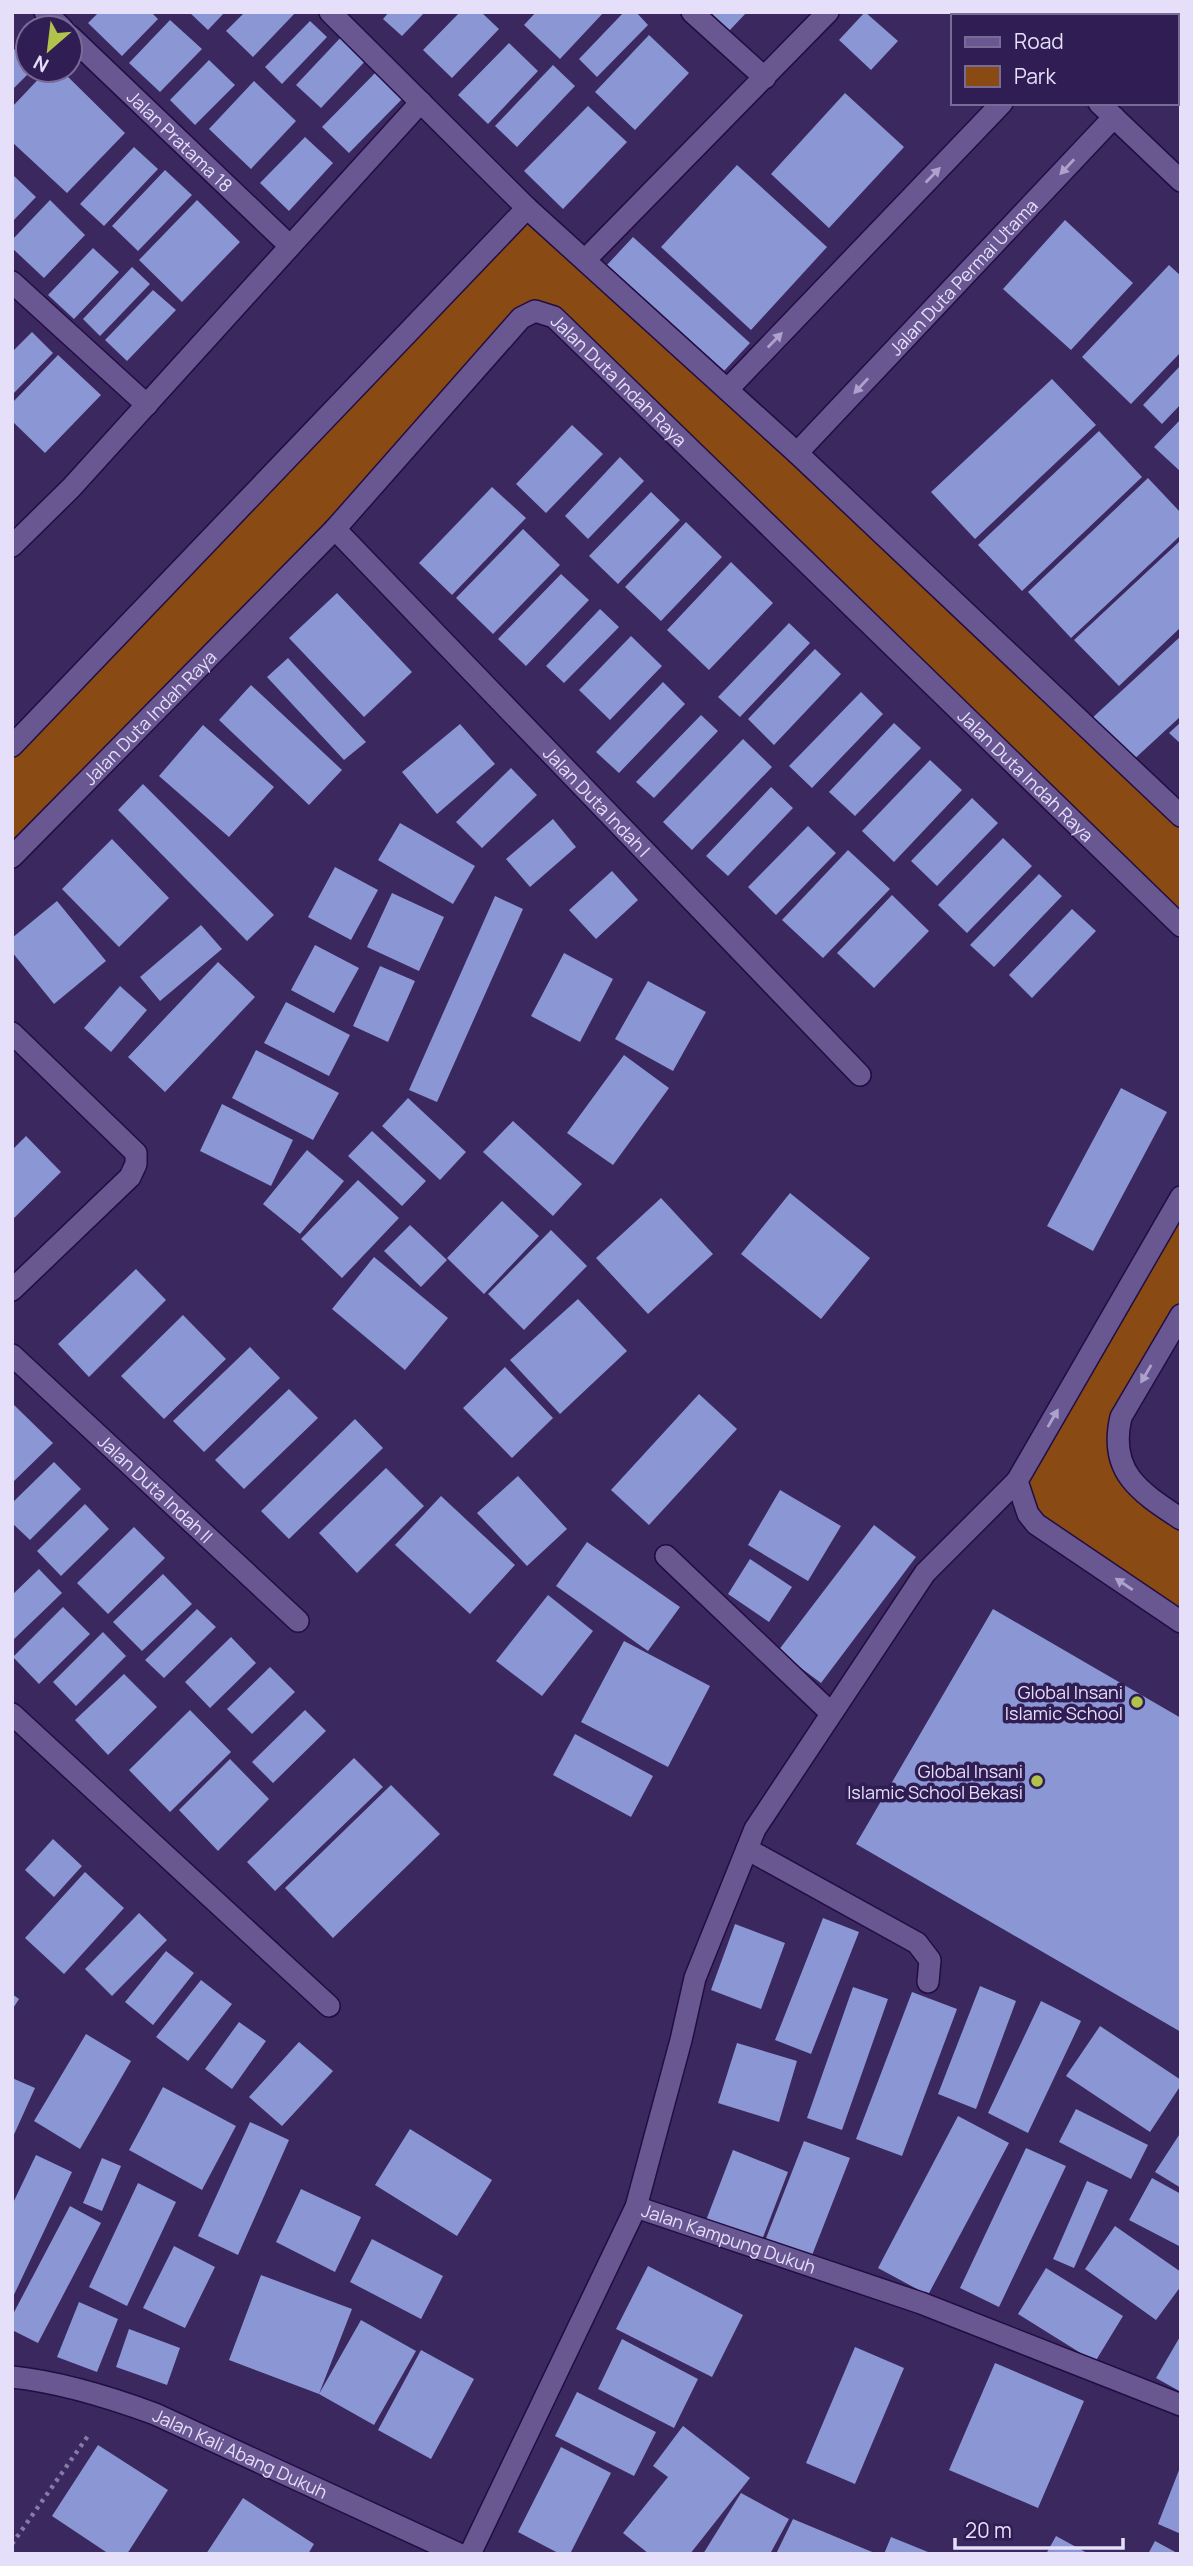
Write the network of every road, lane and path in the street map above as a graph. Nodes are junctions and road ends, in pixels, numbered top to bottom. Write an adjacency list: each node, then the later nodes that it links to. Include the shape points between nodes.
1 (330, 12): 6 (street)
2 (692, 12): 5 (street)
3 (828, 12): 5 (street)
4 (84, 49): 11 (street, Jalan Pratama 18)
5 (765, 78): 12 (street)
6 (421, 102): 10 (street); 11 (street)
7 (1000, 105): 14 (street, one-way to 7)
8 (1106, 110): 9 (street); 16 (street, Jalan Duta Permai Utama, one-way to 16)
9 (1181, 181)
10 (527, 208): 12 (street); 19 (street)
11 (290, 246): 15 (street)
12 (586, 259): 14 (street)
13 (12, 282): 15 (street)
14 (729, 389): 16 (street)
15 (147, 405): 18 (street)
16 (797, 453): 20 (street)
17 (335, 529): 21 (street, Jalan Duta Indah Raya); 22 (street, Jalan Duta Indah Raya, via 521,318 535,310 546,313); 24 (street, Jalan Duta Indah I)
18 (12, 547)
19 (12, 746)
20 (1181, 816)
21 (12, 857)
22 (1181, 926)
23 (12, 1033): 26 (street, via 136,1153 130,1177)
24 (860, 1075)
25 (1181, 1197): 29 (street, one-way to 25)
26 (12, 1290)
27 (1181, 1315): 30 (street, one-way to 30, via 1121,1417 1117,1434 1127,1475 1141,1492)
28 (12, 1354): 32 (street, Jalan Duta Indah II)
29 (1017, 1481): 33 (street, one-way to 29, via 1036,1524); 34 (street, via 925,1573)
30 (1181, 1519)
31 (666, 1556): 34 (street)
32 (298, 1621)
33 (1181, 1622)
34 (831, 1713): 36 (street, via 755,1829)
35 (12, 1714): 38 (street)
36 (747, 1849): 37 (street, via 917,1943 930,1960); 39 (street, via 695,1978)
37 (928, 1982)
38 (329, 2006)
39 (636, 2207): 42 (street, Jalan Kampung Dukuh, via 922,2304); 45 (street, Jalan Kampung Dukuh)
40 (12, 2377): 41 (street, Jalan Kali Abang Dukuh)
41 (114, 2399): 43 (path); 44 (street, Jalan Kali Abang Dukuh)
42 (1181, 2405)
43 (12, 2544)
44 (447, 2551)
45 (470, 2554)

